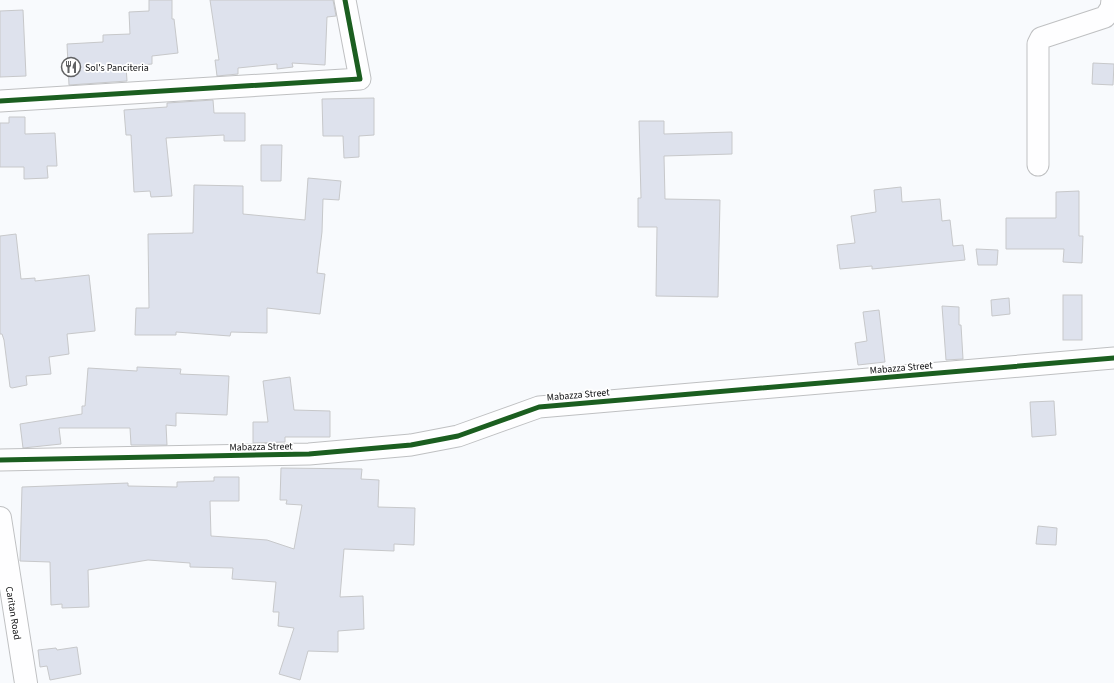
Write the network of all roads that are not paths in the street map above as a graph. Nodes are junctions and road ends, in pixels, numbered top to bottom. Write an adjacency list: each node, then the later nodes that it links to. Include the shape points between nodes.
1 (345, 0): 3 (street, via 360,79)
2 (1112, 0): 4 (street, via 1111,8 1105,17 1041,38 1038,44)
3 (0, 101)
4 (1038, 165)
5 (1114, 358): 6 (street, Mabazza Street, via 539,407 458,436 410,446 309,454)
6 (0, 460)
7 (0, 518): 8 (main road, Caritan Road)
8 (26, 683)

